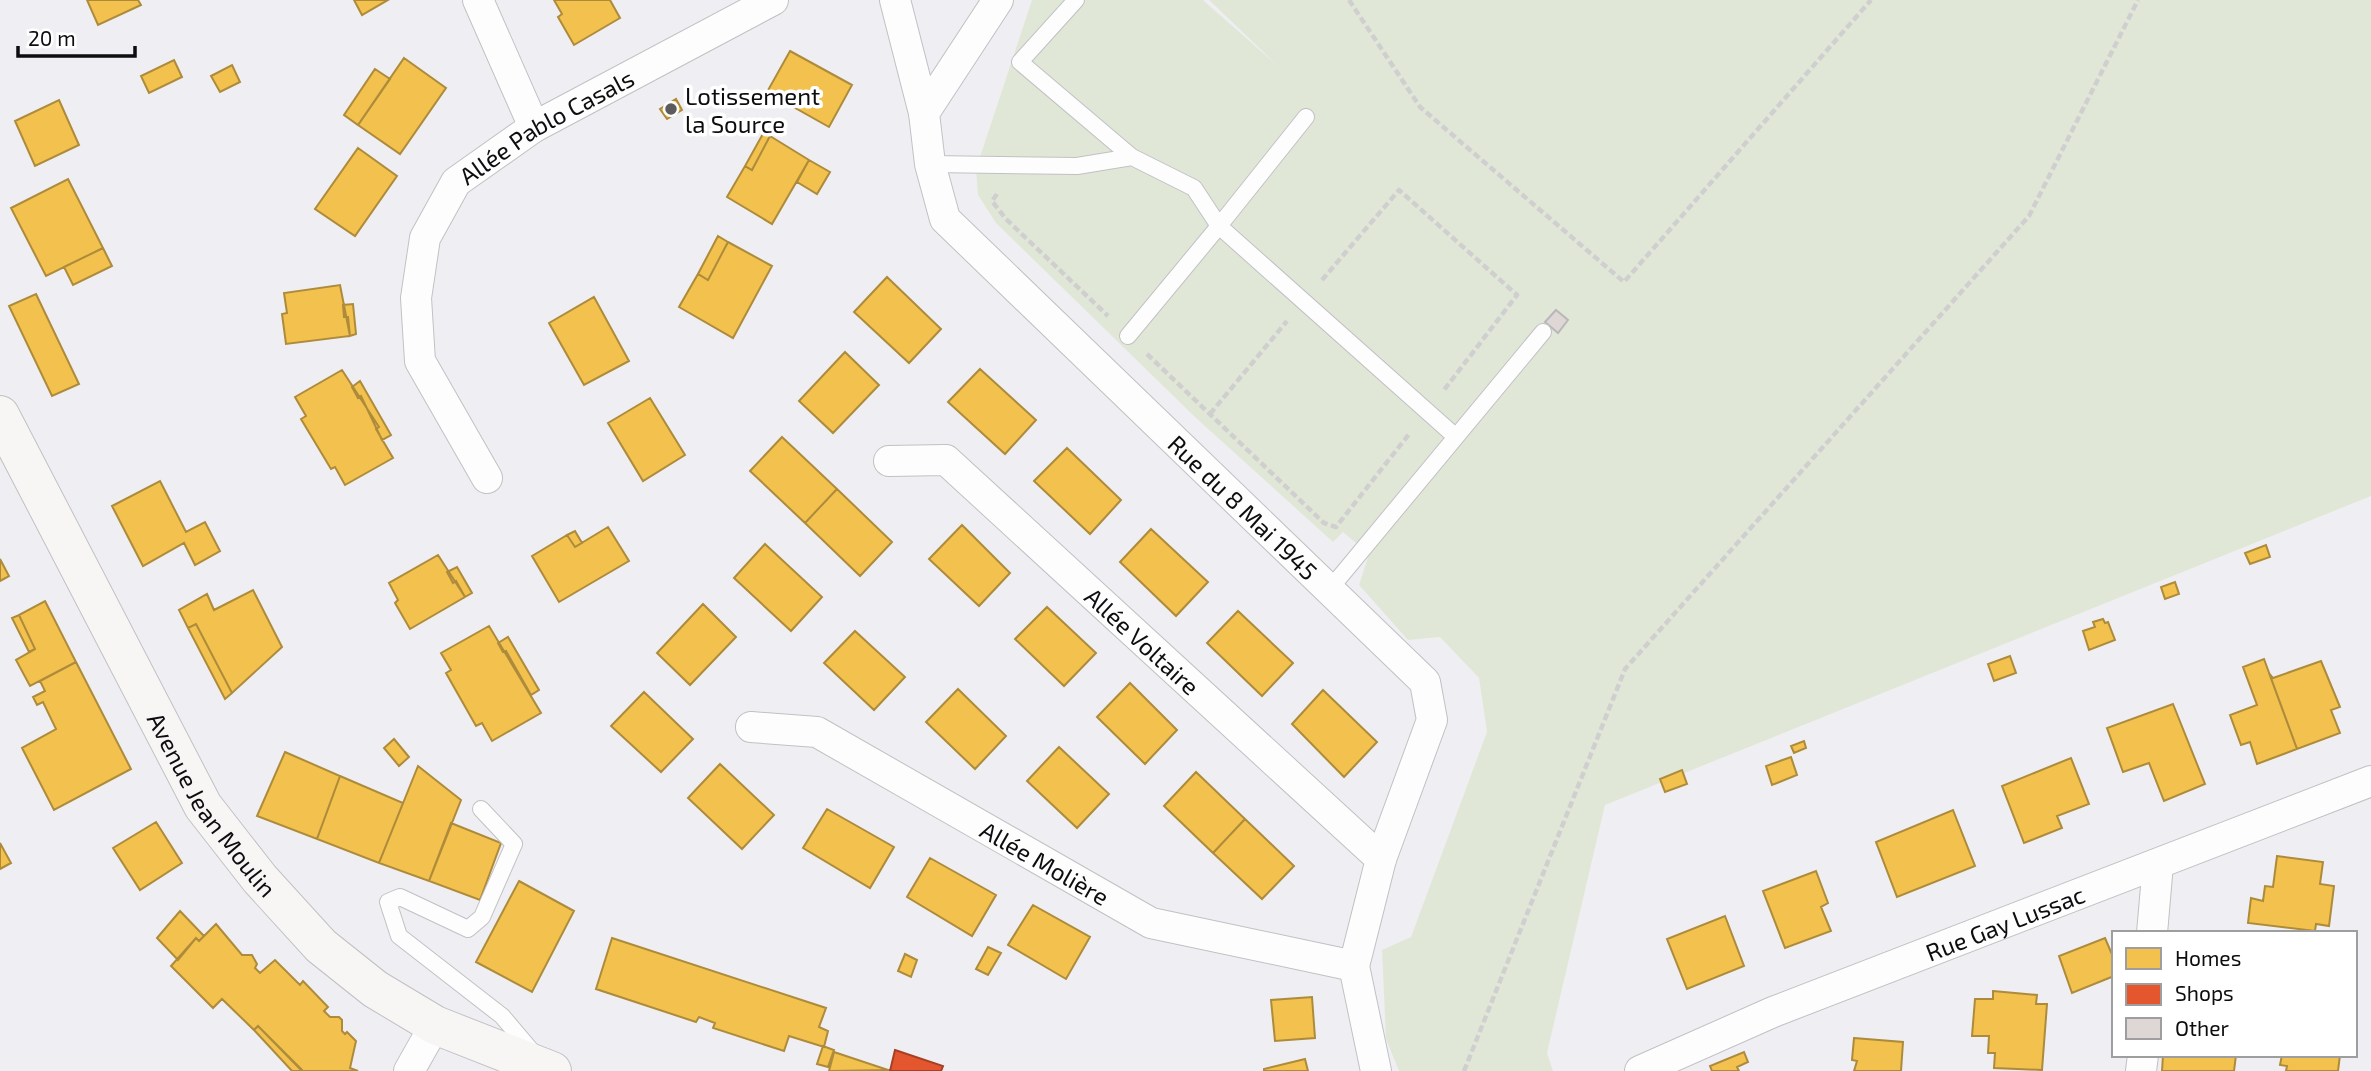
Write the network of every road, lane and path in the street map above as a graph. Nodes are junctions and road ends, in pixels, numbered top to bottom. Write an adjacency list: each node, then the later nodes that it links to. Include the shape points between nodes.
1 (478, 0): 11 (street)
2 (773, 0): 11 (street, Allée Pablo Casals)
3 (895, 0): 9 (street, Rue du 8 Mai 1945)
4 (998, 0): 9 (street)
5 (1076, 0): 12 (lane, via 1020,62)
6 (1349, 0): 7 (path, via 1420,107 1624,282)
7 (1871, 0)
8 (2138, 0): 35 (path, via 2029,216 1625,669)
9 (924, 113): 13 (street, Rue du 8 Mai 1945)
10 (1306, 117): 15 (lane)
11 (534, 127): 21 (street, Allée Pablo Casals, via 456,182 425,238 416,298 420,361)
12 (1132, 156): 14 (lane, via 1077,166); 15 (lane, via 1194,188)
13 (930, 164): 14 (lane); 23 (street, Rue du 8 Mai 1945, via 945,219)
14 (1019, 165): 17 (path, via 992,201)
15 (1219, 226): 17 (lane); 19 (lane)
16 (1543, 332): 19 (lane)
17 (1128, 335): 22 (path)
18 (0, 415): 31 (main road, Avenue Jean Moulin, via 203,806 321,946 375,989)
19 (1456, 437): 23 (lane)
20 (889, 461): 27 (street, Allée Voltaire, via 946,460)
21 (487, 478)
22 (1324, 523)
23 (1329, 590): 27 (street, Rue du 8 Mai 1945, via 1425,682 1432,720)
24 (751, 727): 30 (street, Allée Molière, via 817,732 1151,923)
25 (2371, 781): 28 (street, Rue Gay Lussac)
26 (481, 809): 32 (lane, via 514,844 482,917 468,929 400,897 387,902 399,936 502,1016)
27 (1381, 859): 30 (street, Rue du 8 Mai 1945)
28 (2158, 864): 29 (street); 36 (street, Rue Gay Lussac, via 1773,1012)
29 (2152, 931)
30 (1354, 966): 34 (street, Rue du 8 Mai 1945)
31 (435, 1025): 32 (main road, Avenue Jean Moulin); 33 (street)
32 (550, 1070)
33 (409, 1071)
34 (1376, 1071)
35 (1464, 1071)
36 (1640, 1071)

